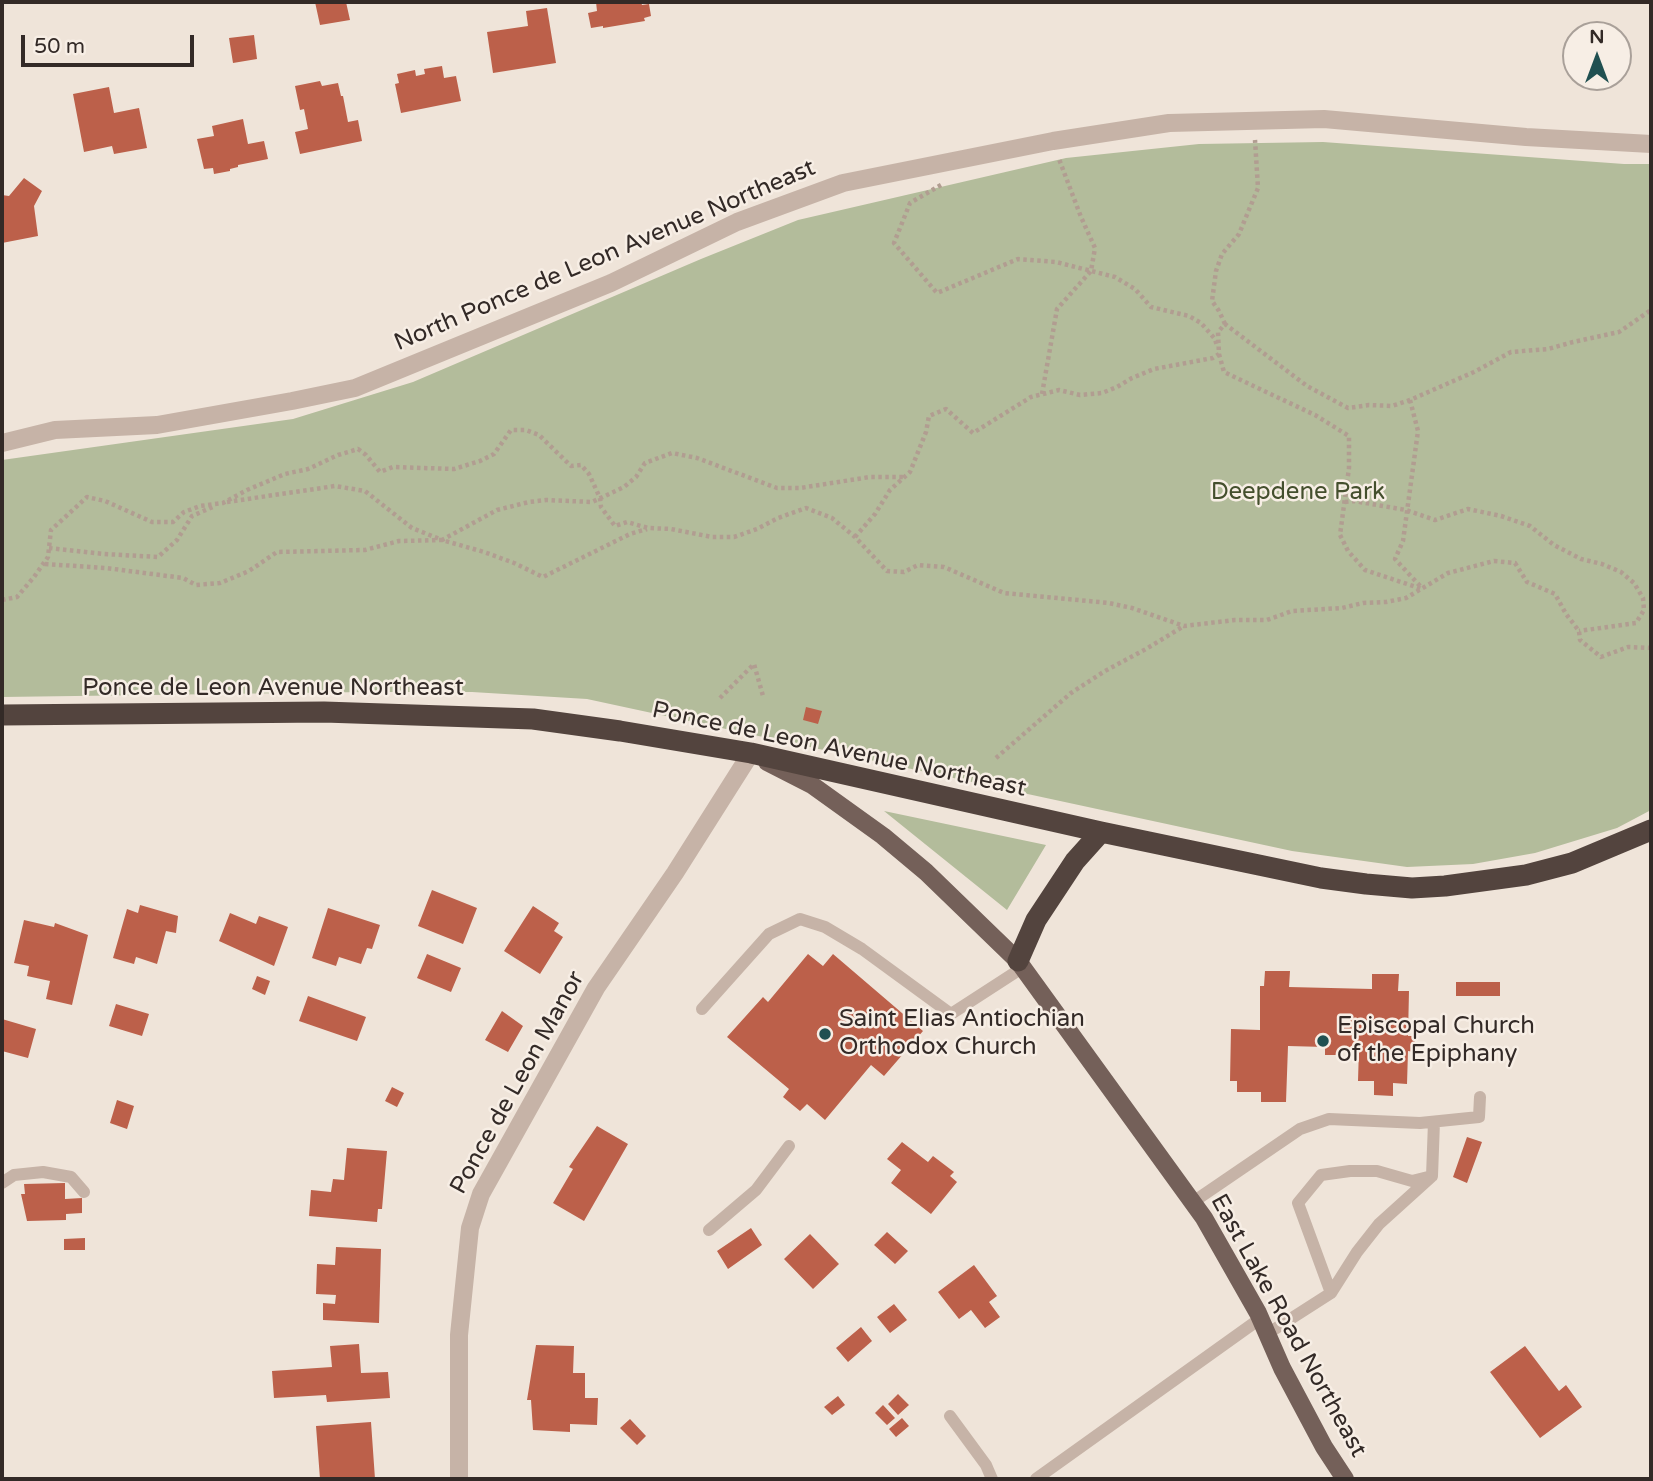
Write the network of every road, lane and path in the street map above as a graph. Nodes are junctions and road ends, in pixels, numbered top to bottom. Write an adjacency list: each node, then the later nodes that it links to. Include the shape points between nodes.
1 (1255, 121): 2 (street, North Ponce de Leon Avenue Northeast, via 1324,120); 7 (path, via 1258,188 1239,234 1222,254 1216,271 1212,300); 11 (street, North Ponce de Leon Avenue Northeast, via 1169,123 843,183 737,222 618,279 355,388 157,425 55,430)
2 (1651, 144)
3 (1056, 153): 5 (path, via 1095,248)
4 (952, 182): 5 (path, via 911,202 894,243 937,293 1018,259)
5 (1091, 271): 8 (path, via 1115,277 1135,289 1151,307 1201,323 1215,339); 9 (path, via 1057,309)
6 (1651, 310): 10 (path, via 1619,332 1548,349 1511,352)
7 (1225, 324): 8 (path, via 1218,332); 10 (path, via 1307,386 1348,408 1392,406)
8 (1219, 354): 9 (path, via 1154,369 1102,393 1080,395 1059,390); 14 (path, via 1224,372 1349,436)
9 (1042, 394): 12 (path, via 973,433 946,409 929,416 910,472)
10 (1410, 400): 16 (path, via 1418,431)
11 (2, 443)
12 (904, 477): 13 (path, via 777,488 672,453 645,463 624,487); 18 (path)
13 (600, 498): 15 (path, via 581,465 571,466 539,435 511,430 494,454 454,468 393,467 380,472 358,449 285,474); 17 (path, via 615,526 627,522); 19 (path, via 592,502 546,500 497,510)
14 (1345, 502): 16 (path); 22 (path, via 1340,535 1365,570)
15 (223, 503): 19 (path, via 335,486 365,491 412,528); 20 (path, via 192,516 177,540 158,557); 20 (path, via 184,512 173,522 152,522 87,497 51,530)
16 (1406, 510): 22 (path, via 1403,541 1395,559); 25 (path, via 1435,520 1468,509 1502,516 1530,526 1581,559 1621,572 1634,583 1644,610 1636,623)
17 (649, 528): 18 (path, via 734,537 806,508 832,518); 19 (path, via 543,577)
18 (855, 537): 24 (path, via 887,571 904,572 918,565 944,567 1004,593 1109,603)
19 (442, 540): 21 (path, via 399,541 365,550 277,552 220,583 196,585 183,578)
20 (49, 548): 21 (path)
21 (44, 564): 23 (path, via 17,597)
22 (1423, 589): 24 (path, via 1386,602 1292,611 1267,620); 25 (path, via 1448,573 1494,561 1515,564 1528,582 1555,594)
23 (2, 600)
24 (1184, 626): 31 (path, via 1071,693)
25 (1578, 631): 26 (path, via 1580,640 1601,657 1628,647)
26 (1651, 648)
27 (763, 696): 28 (path, via 754,664)
28 (720, 698)
29 (2, 715): 30 (highway, Ponce de Leon Avenue Northeast, via 324,712 520,719)
30 (751, 753): 33 (highway, Ponce de Leon Avenue Northeast); 34 (main road, East Lake Road Northeast, via 812,785 883,836); 47 (street, Ponce de Leon Manor, via 596,988 481,1194 470,1228 459,1335)
31 (996, 758)
32 (1651, 830): 33 (highway, Ponce de Leon Avenue Northeast, via 1572,863 1526,875 1412,888 1321,878)
33 (1101, 832): 34 (highway, via 1075,861 1036,920)
34 (1020, 964): 35 (lane, via 951,1014 862,949 825,927 800,919 769,934); 42 (main road, East Lake Road Northeast)
35 (702, 1009)
36 (1480, 1097): 37 (lane, via 1479,1117)
37 (1434, 1122): 39 (lane); 42 (lane, via 1329,1119 1300,1129)
38 (789, 1146): 43 (lane, via 756,1190)
39 (1432, 1176): 44 (lane, via 1379,1224); 44 (lane, via 1412,1181 1377,1171 1321,1175 1298,1203)
40 (2, 1183): 41 (lane, via 14,1175 43,1172 71,1177)
41 (84, 1192)
42 (1193, 1202): 45 (main road, East Lake Road Northeast)
43 (709, 1230)
44 (1331, 1293): 45 (lane)
45 (1264, 1326): 49 (lane); 50 (main road, East Lake Road Northeast, via 1282,1368)
46 (950, 1416): 48 (lane)
47 (459, 1479)
48 (992, 1479)
49 (1036, 1479)
50 (1345, 1479)

